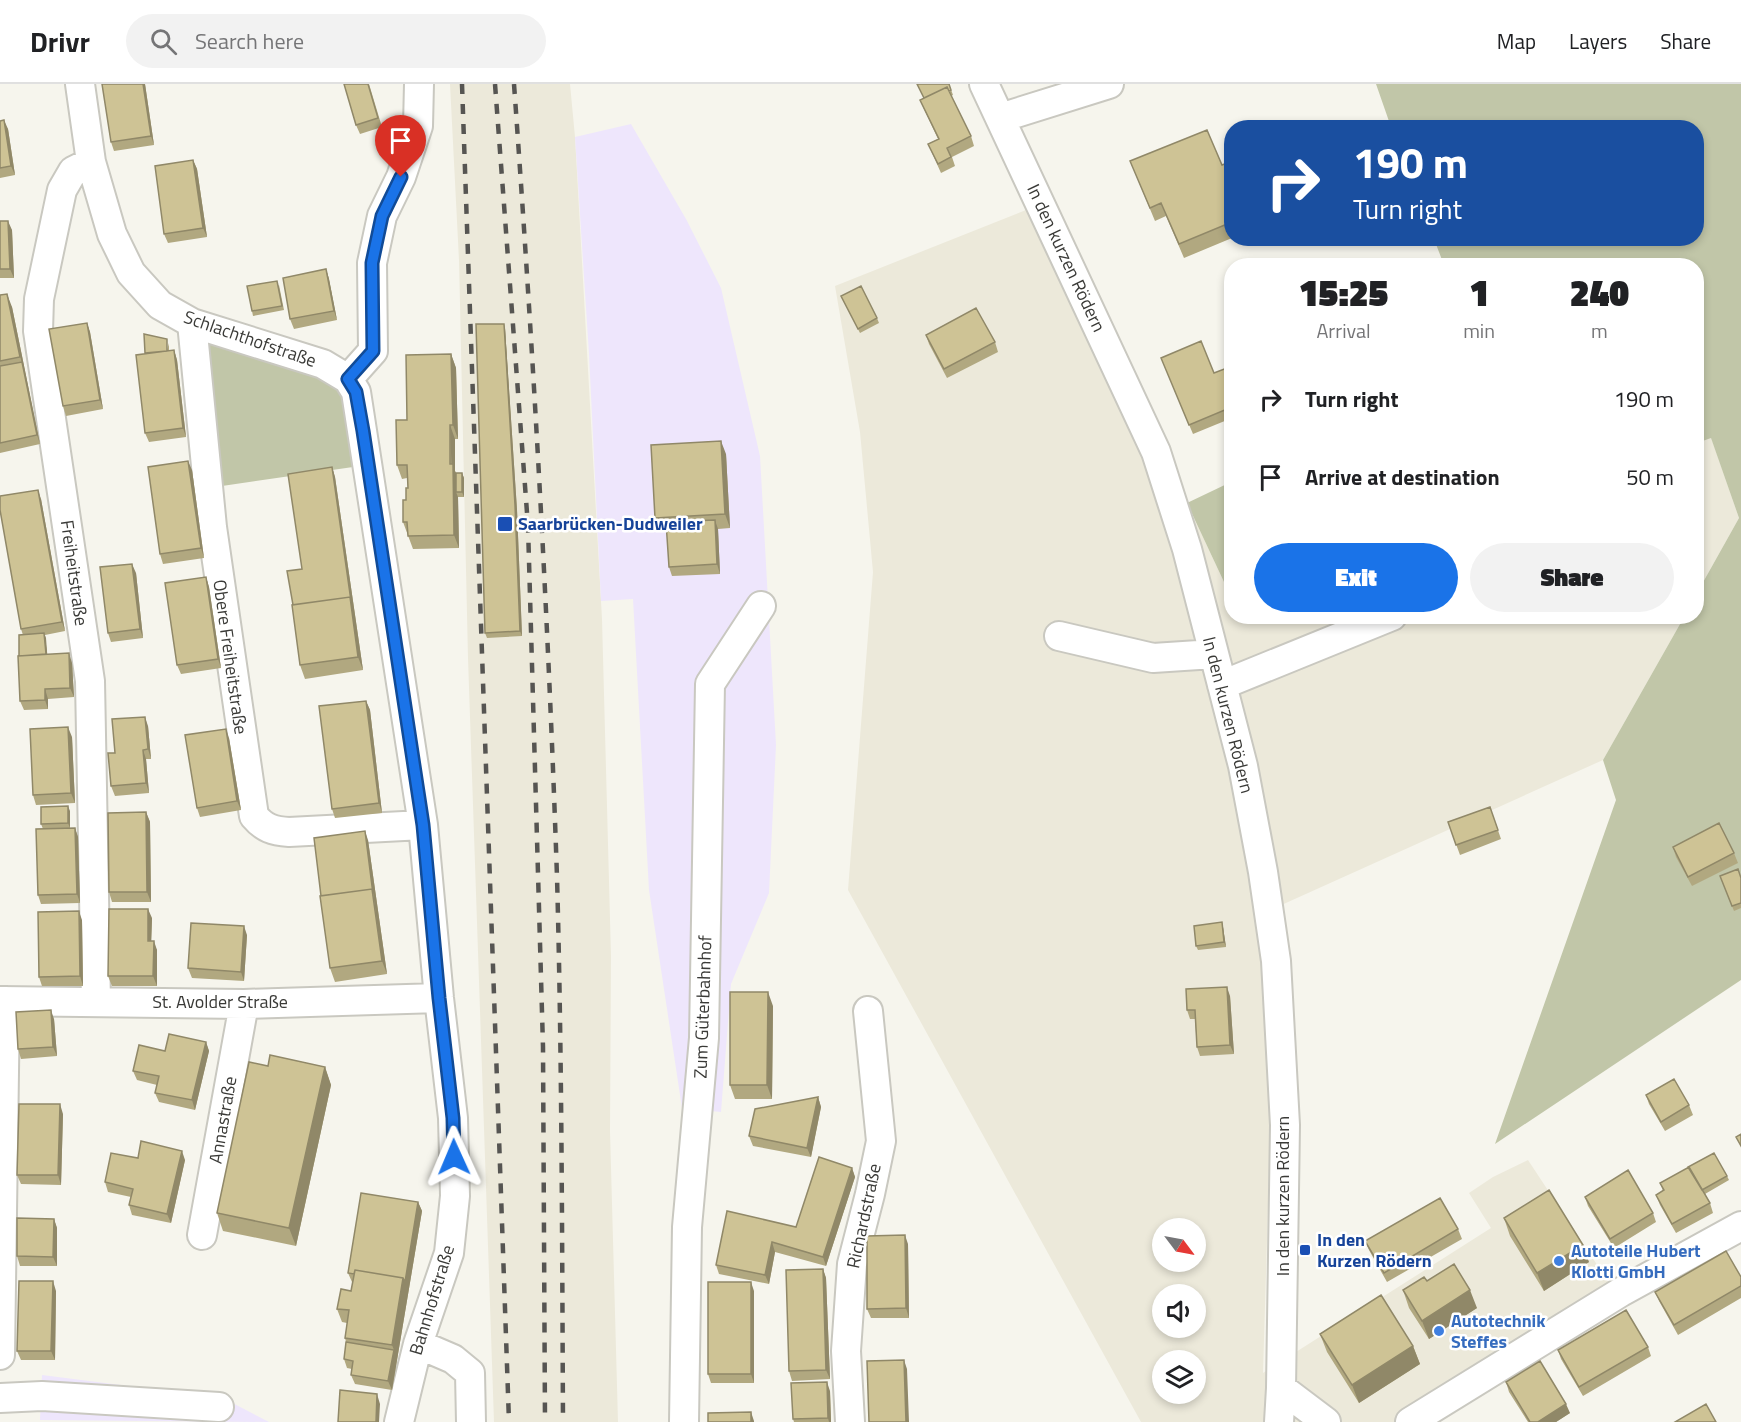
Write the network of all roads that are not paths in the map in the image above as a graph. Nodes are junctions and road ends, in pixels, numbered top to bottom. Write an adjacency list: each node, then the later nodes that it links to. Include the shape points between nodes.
1 (80, 84): 6 (street, Schlachthofstraße)
2 (420, 84): 8 (street, via 418,126 401,177 382,216 372,263 373,351)
3 (984, 84): 5 (street, In den kurzen Rödern)
4 (1108, 84): 5 (street)
5 (1000, 118): 12 (street, In den kurzen Rödern, via 1156,452 1187,549)
6 (91, 162): 7 (street, Schlachthofstraße, via 112,234 131,273 160,305); 17 (street, Freiheitstraße, via 73,171 62,190 39,299 38,331 90,681)
7 (192, 322): 8 (street, Schlachthofstraße, via 323,364); 14 (street, Obere Freiheitstraße, via 216,555 254,816 274,831 289,832)
8 (352, 386): 14 (street, Bahnhofstraße)
9 (761, 606): 30 (street, Zum Güterbahnhof, via 710,684 704,1038 687,1227)
10 (1372, 624): 13 (street)
11 (1059, 636): 12 (street, via 1153,658)
12 (1214, 654): 13 (street, In den kurzen Rödern)
13 (1222, 685): 24 (street, In den kurzen Rödern, via 1243,766 1276,961 1285,1125)
14 (423, 825): 15 (street, Bahnhofstraße)
15 (439, 998): 18 (street, St. Avolder Straße); 22 (street, Bahnhofstraße, via 453,1118 455,1196 449,1253)
16 (3, 1001): 17 (street, St. Avolder Straße); 23 (street)
17 (96, 1002): 18 (street, St. Avolder Straße)
18 (244, 1004): 21 (street, Annastraße)
19 (868, 1011): 31 (street, Richardstraße, via 881,1142 852,1264 846,1351)
20 (1741, 1226): 34 (street, via 1621,1292)
21 (202, 1236)
22 (418, 1344): 28 (street, Bahnhofstraße); 29 (street, via 453,1359 470,1373)
23 (0, 1354)
24 (1281, 1388): 32 (street, In den kurzen Rödern); 33 (street)
25 (0, 1398): 27 (street, via 42,1396)
26 (219, 1407): 27 (street)
27 (146, 1412)
28 (399, 1422)
29 (471, 1422)
30 (684, 1422)
31 (850, 1422)
32 (1279, 1422)
33 (1326, 1422)
34 (1410, 1422)

